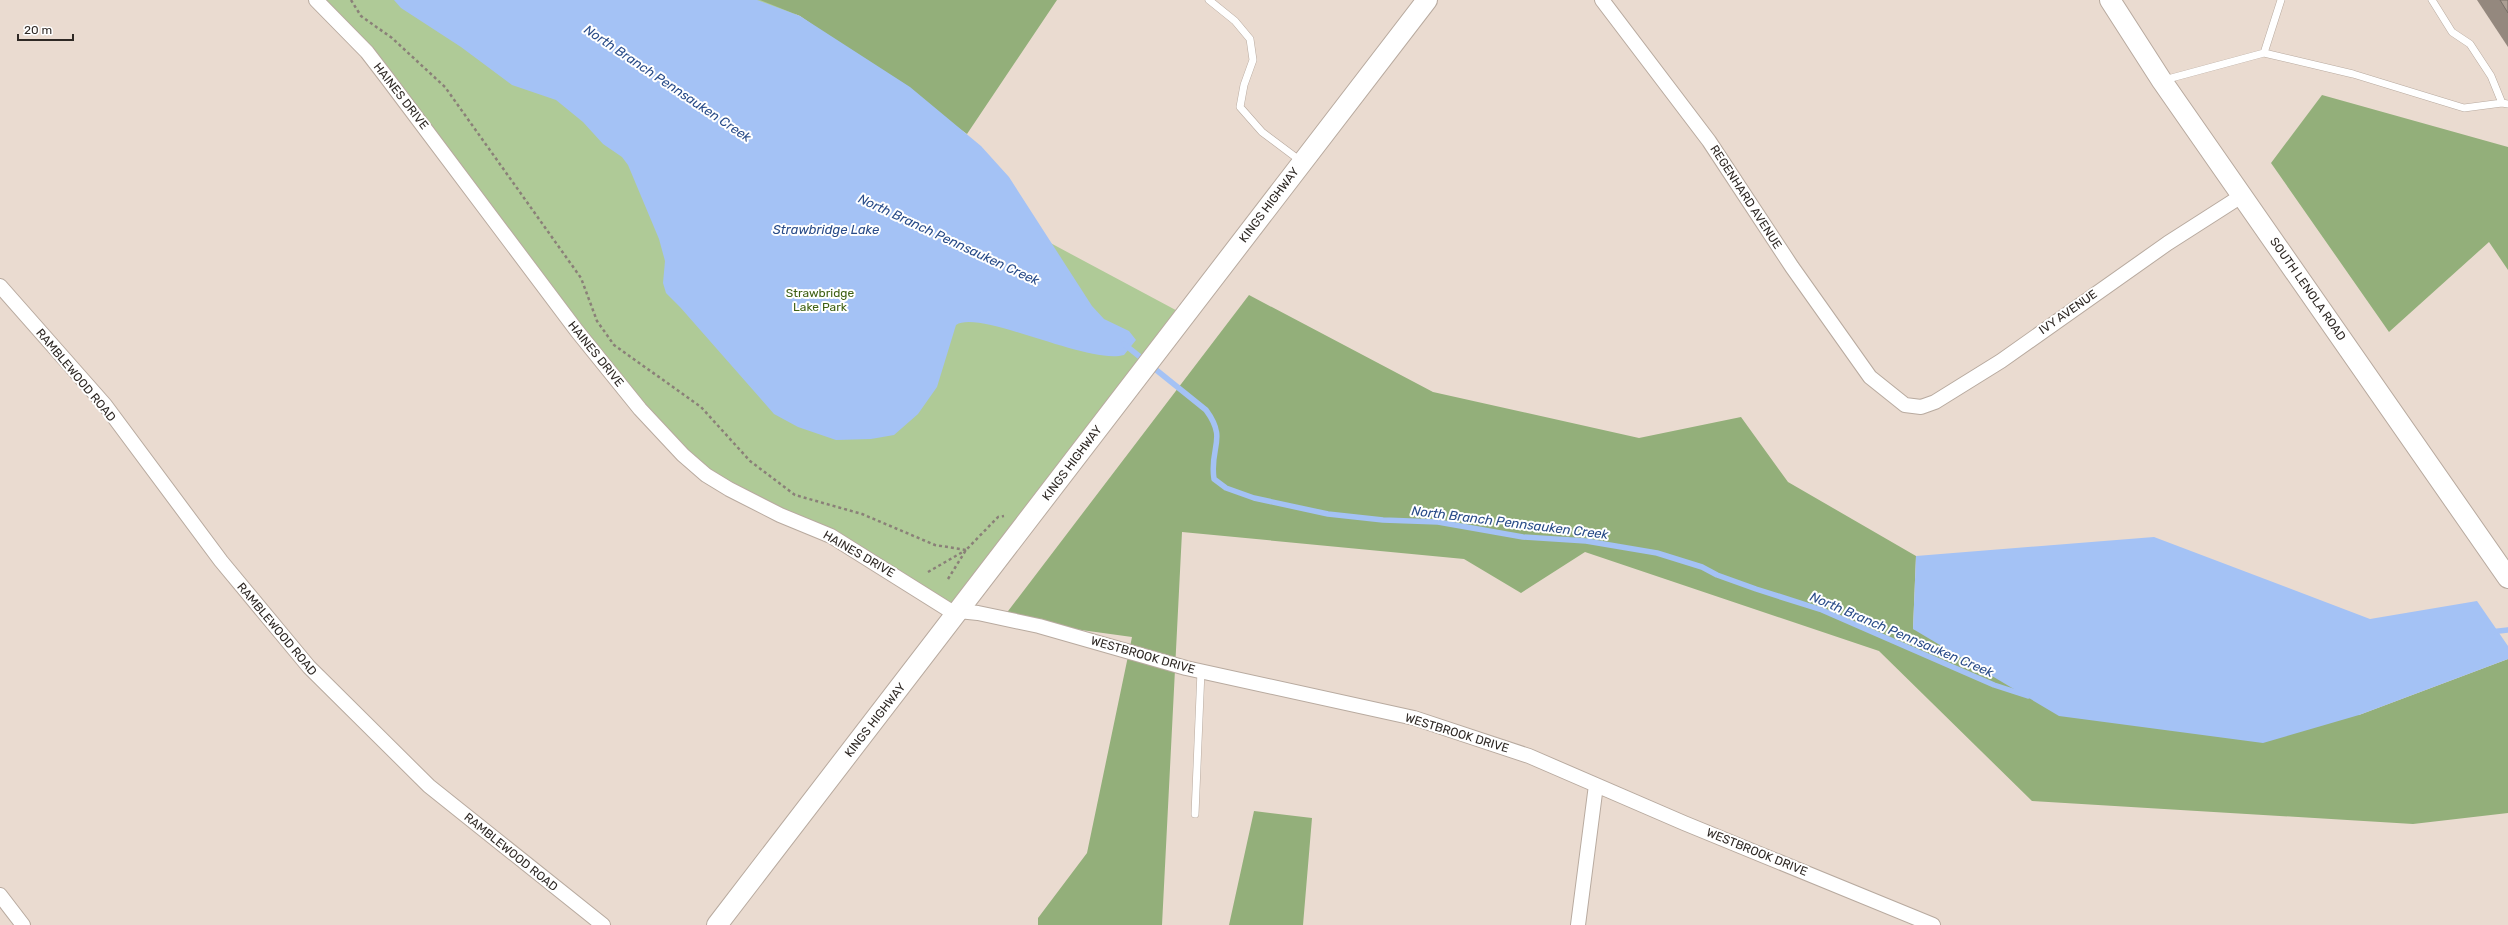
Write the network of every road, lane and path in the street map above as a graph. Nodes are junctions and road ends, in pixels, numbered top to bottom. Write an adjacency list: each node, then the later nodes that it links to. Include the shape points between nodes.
1 (316, 0): 21 (street, HAINES DRIVE, via 381,70 577,330 640,409 683,455 706,475 730,489 780,515 831,536 949,610)
2 (351, 0): 17 (path, via 361,16 392,38 445,87 582,278 597,321 614,345 701,407 750,461 795,495 862,514 935,545)
3 (1208, 0): 12 (lane, via 1235,21 1250,38 1253,60 1244,85 1240,107 1262,132)
4 (1427, 0): 12 (main road, KINGS HIGHWAY)
5 (1602, 0): 15 (street, REGENHARD AVENUE, via 1709,141 1792,267 1870,377)
6 (2110, 0): 10 (main road, SOUTH LENOLA ROAD)
7 (2281, 0): 9 (lane)
8 (2432, 0): 11 (lane, via 2452,32 2470,44)
9 (2264, 53): 10 (lane); 11 (lane, via 2353,74 2464,108)
10 (2162, 81): 13 (main road, SOUTH LENOLA ROAD)
11 (2505, 103)
12 (1302, 162): 21 (main road, KINGS HIGHWAY)
13 (2243, 195): 15 (street, IVY AVENUE, via 2168,242 2001,360 1935,402 1920,407 1905,405); 19 (main road, SOUTH LENOLA ROAD)
14 (0, 286): 27 (street, RAMBLEWOOD ROAD, via 105,406 234,577 309,668 429,786)
15 (1889, 393)
16 (1004, 516): 17 (path, via 998,517)
17 (966, 550): 18 (path); 20 (path)
18 (928, 572)
19 (2508, 578)
20 (948, 579)
21 (958, 612): 22 (street, WESTBROOK DRIVE, via 978,613 1039,626 1146,658); 28 (main road, KINGS HIGHWAY)
22 (1201, 671): 23 (street, WESTBROOK DRIVE, via 1414,718 1518,752); 24 (lane)
23 (1596, 785): 29 (street); 30 (street, WESTBROOK DRIVE)
24 (1195, 814)
25 (0, 895): 26 (street)
26 (23, 925)
27 (602, 925)
28 (717, 925)
29 (1578, 925)
30 (1933, 925)

